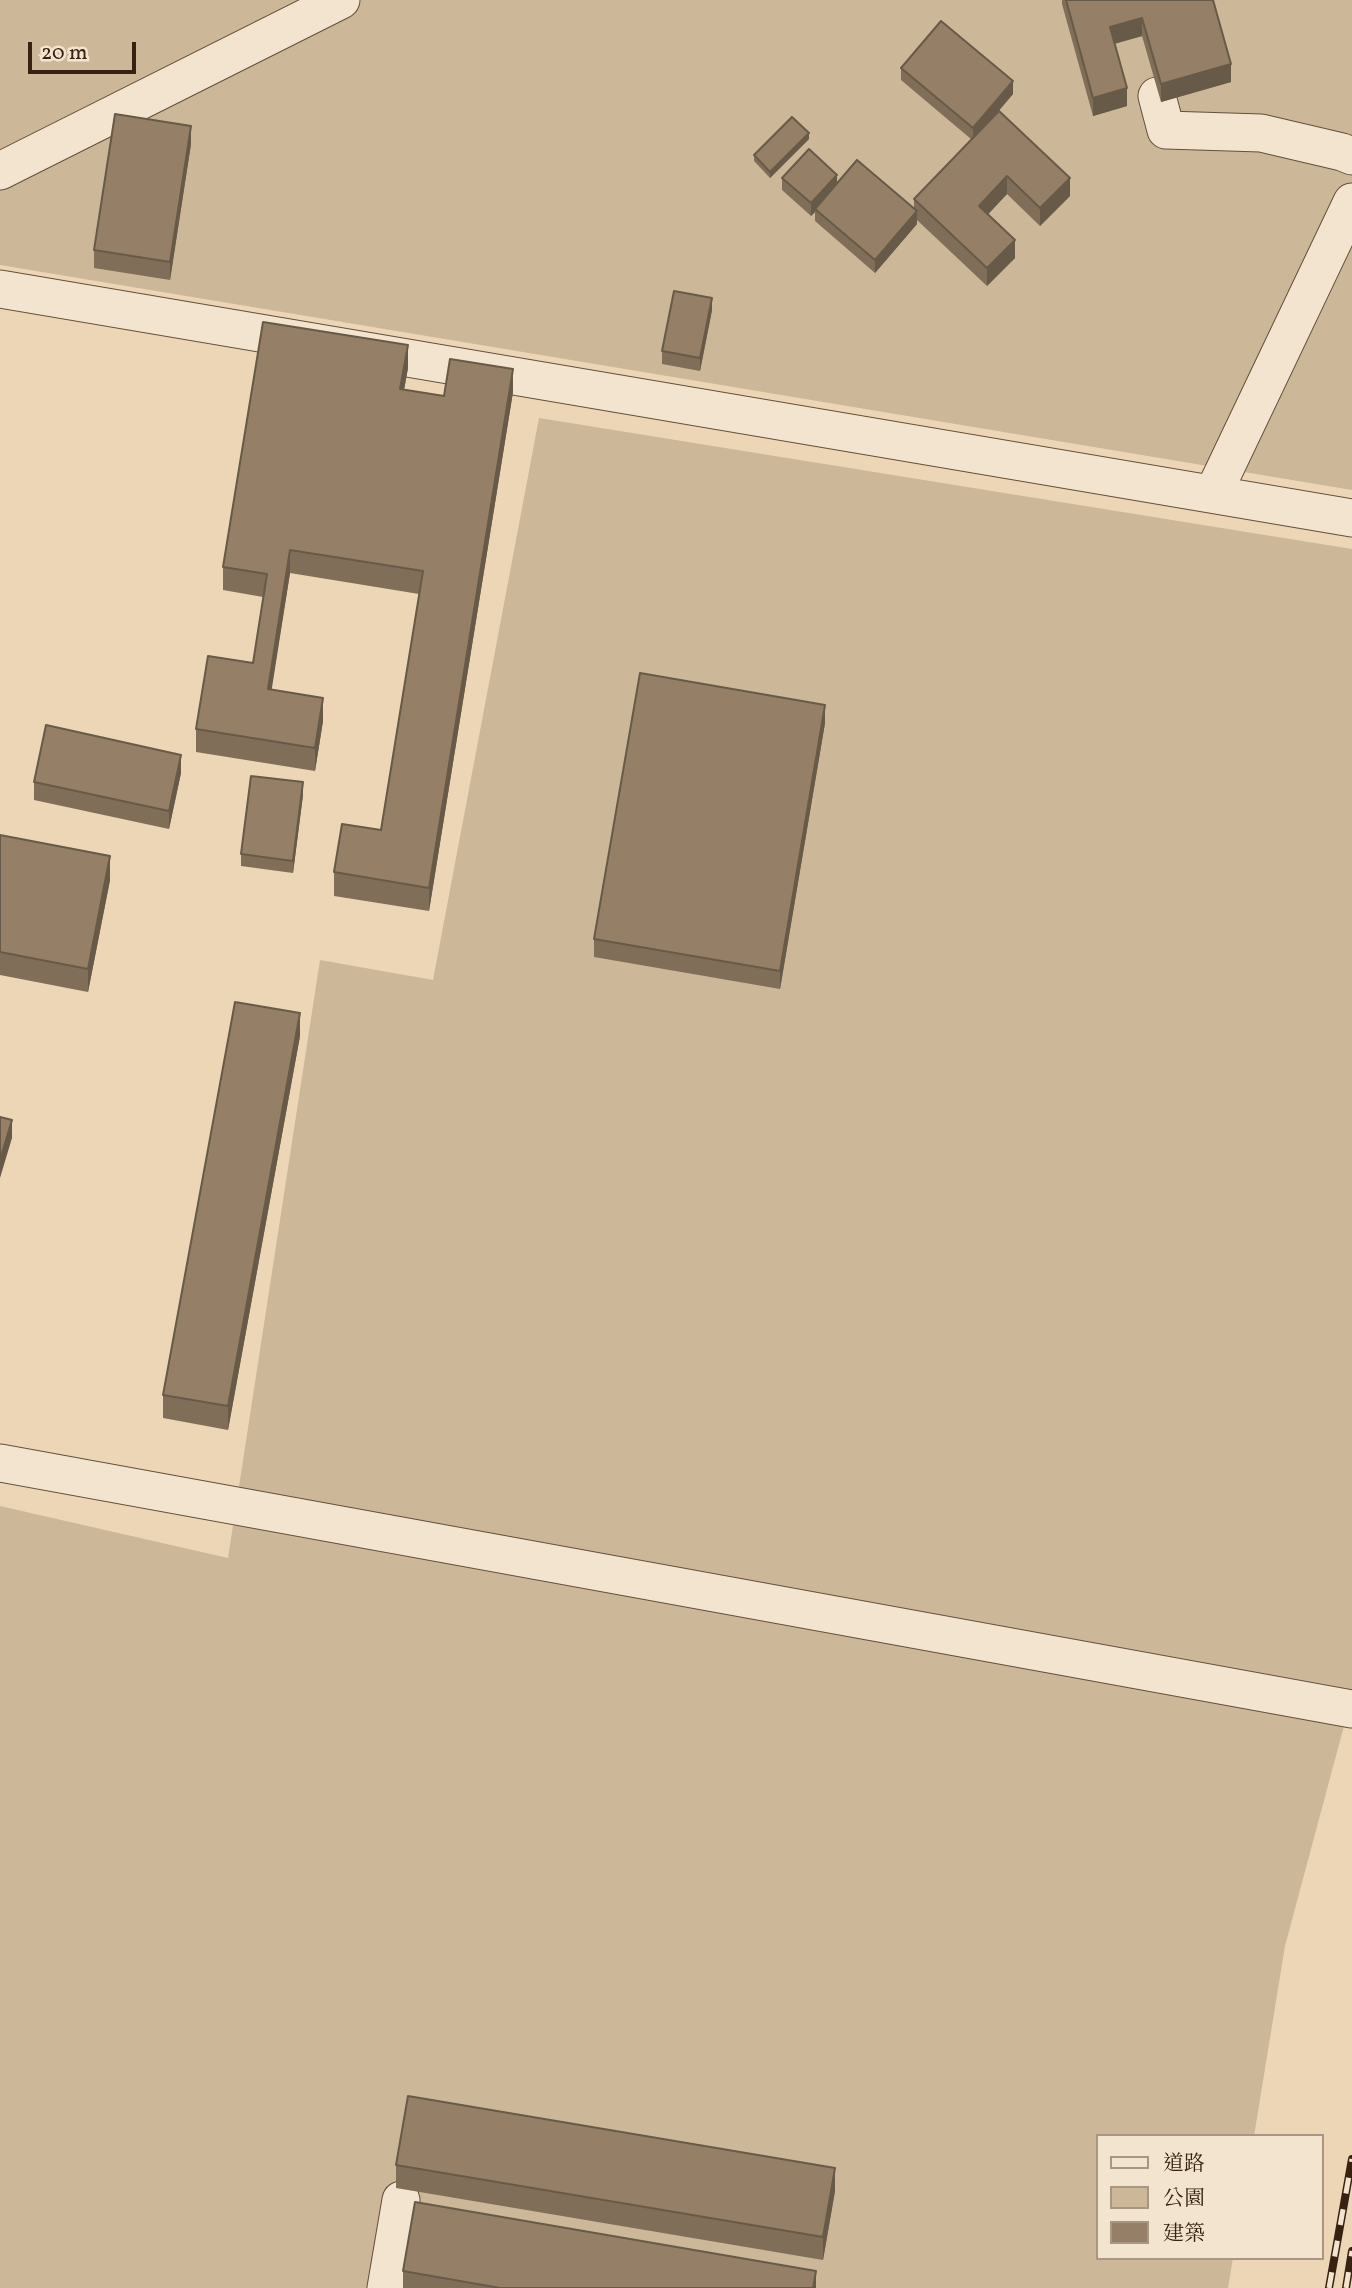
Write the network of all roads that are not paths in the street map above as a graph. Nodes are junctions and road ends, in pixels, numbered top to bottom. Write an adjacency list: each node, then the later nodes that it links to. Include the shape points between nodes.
1 (341, 0): 4 (lane)
2 (1157, 96): 3 (lane, via 1166,130 1261,133)
3 (1352, 156)
4 (0, 171)
5 (1352, 202): 7 (lane)
6 (0, 289): 7 (lane)
7 (1213, 494): 8 (lane)
8 (1352, 518)
9 (0, 1463): 10 (lane)
10 (1352, 1709)
11 (401, 2200): 12 (lane)
12 (386, 2288)

